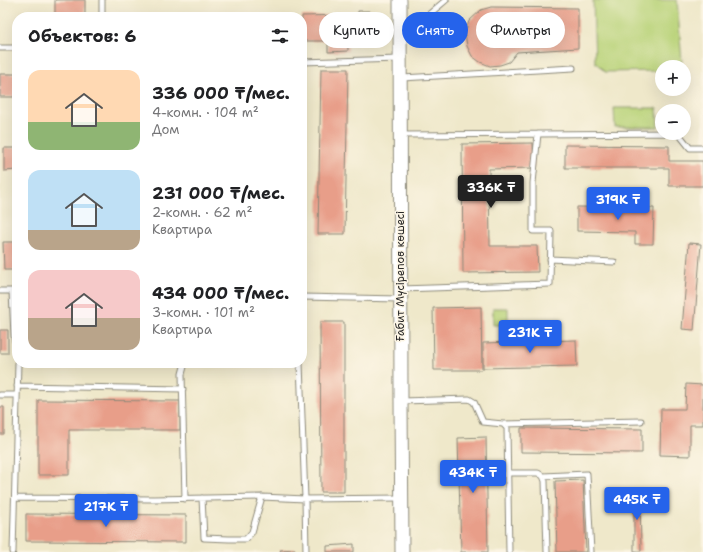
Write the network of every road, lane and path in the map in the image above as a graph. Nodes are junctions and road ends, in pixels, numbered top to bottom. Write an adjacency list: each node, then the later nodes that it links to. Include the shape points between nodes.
1 (102, 0): 4 (lane)
2 (400, 0): 5 (street, Ғабит Мүсірепов көшесі)
3 (446, 0): 5 (lane)
4 (102, 12)
5 (400, 39): 8 (street, Ғабит Мүсірепов көшесі)
6 (0, 48): 7 (lane)
7 (12, 48)
8 (400, 59): 9 (lane); 11 (street, Ғабит Мүсірепов көшесі)
9 (307, 62)
10 (573, 68): 11 (lane)
11 (401, 78): 13 (street, Ғабит Мүсірепов көшесі)
12 (538, 134): 13 (lane); 14 (lane, via 678,133 690,148); 15 (lane, via 533,183 533,231 551,230)
13 (400, 135): 19 (street, Ғабит Мүсірепов көшесі)
14 (703, 148)
15 (550, 259): 16 (lane); 19 (lane, via 550,284)
16 (614, 262)
17 (0, 291): 18 (lane)
18 (12, 291)
19 (400, 294): 20 (lane); 28 (street, Ғабит Мүсірепов көшесі)
20 (307, 297)
21 (18, 368): 24 (lane)
22 (184, 368): 25 (lane)
23 (300, 368): 38 (lane)
24 (17, 386): 25 (lane); 27 (lane)
25 (183, 389): 37 (lane)
26 (0, 395): 27 (lane)
27 (17, 395): 34 (lane)
28 (401, 401): 30 (lane, via 469,399 474,402 483,422); 36 (street, Ғабит Мүсірепов көшесі)
29 (641, 421): 30 (lane)
30 (503, 424): 31 (lane, via 508,435)
31 (509, 473): 32 (lane, via 538,473); 42 (lane)
32 (543, 476): 43 (lane); 44 (lane, via 588,474)
33 (262, 497): 35 (lane); 35 (lane, via 252,532 246,538 229,539 204,538); 38 (lane)
34 (15, 498): 37 (lane); 39 (lane)
35 (202, 498): 37 (lane)
36 (402, 498): 38 (lane); 41 (street, Ғабит Мүсірепов көшесі)
37 (185, 499)
38 (305, 499): 40 (lane)
39 (13, 552)
40 (306, 552)
41 (402, 552)
42 (509, 552)
43 (547, 552)
44 (591, 552)

